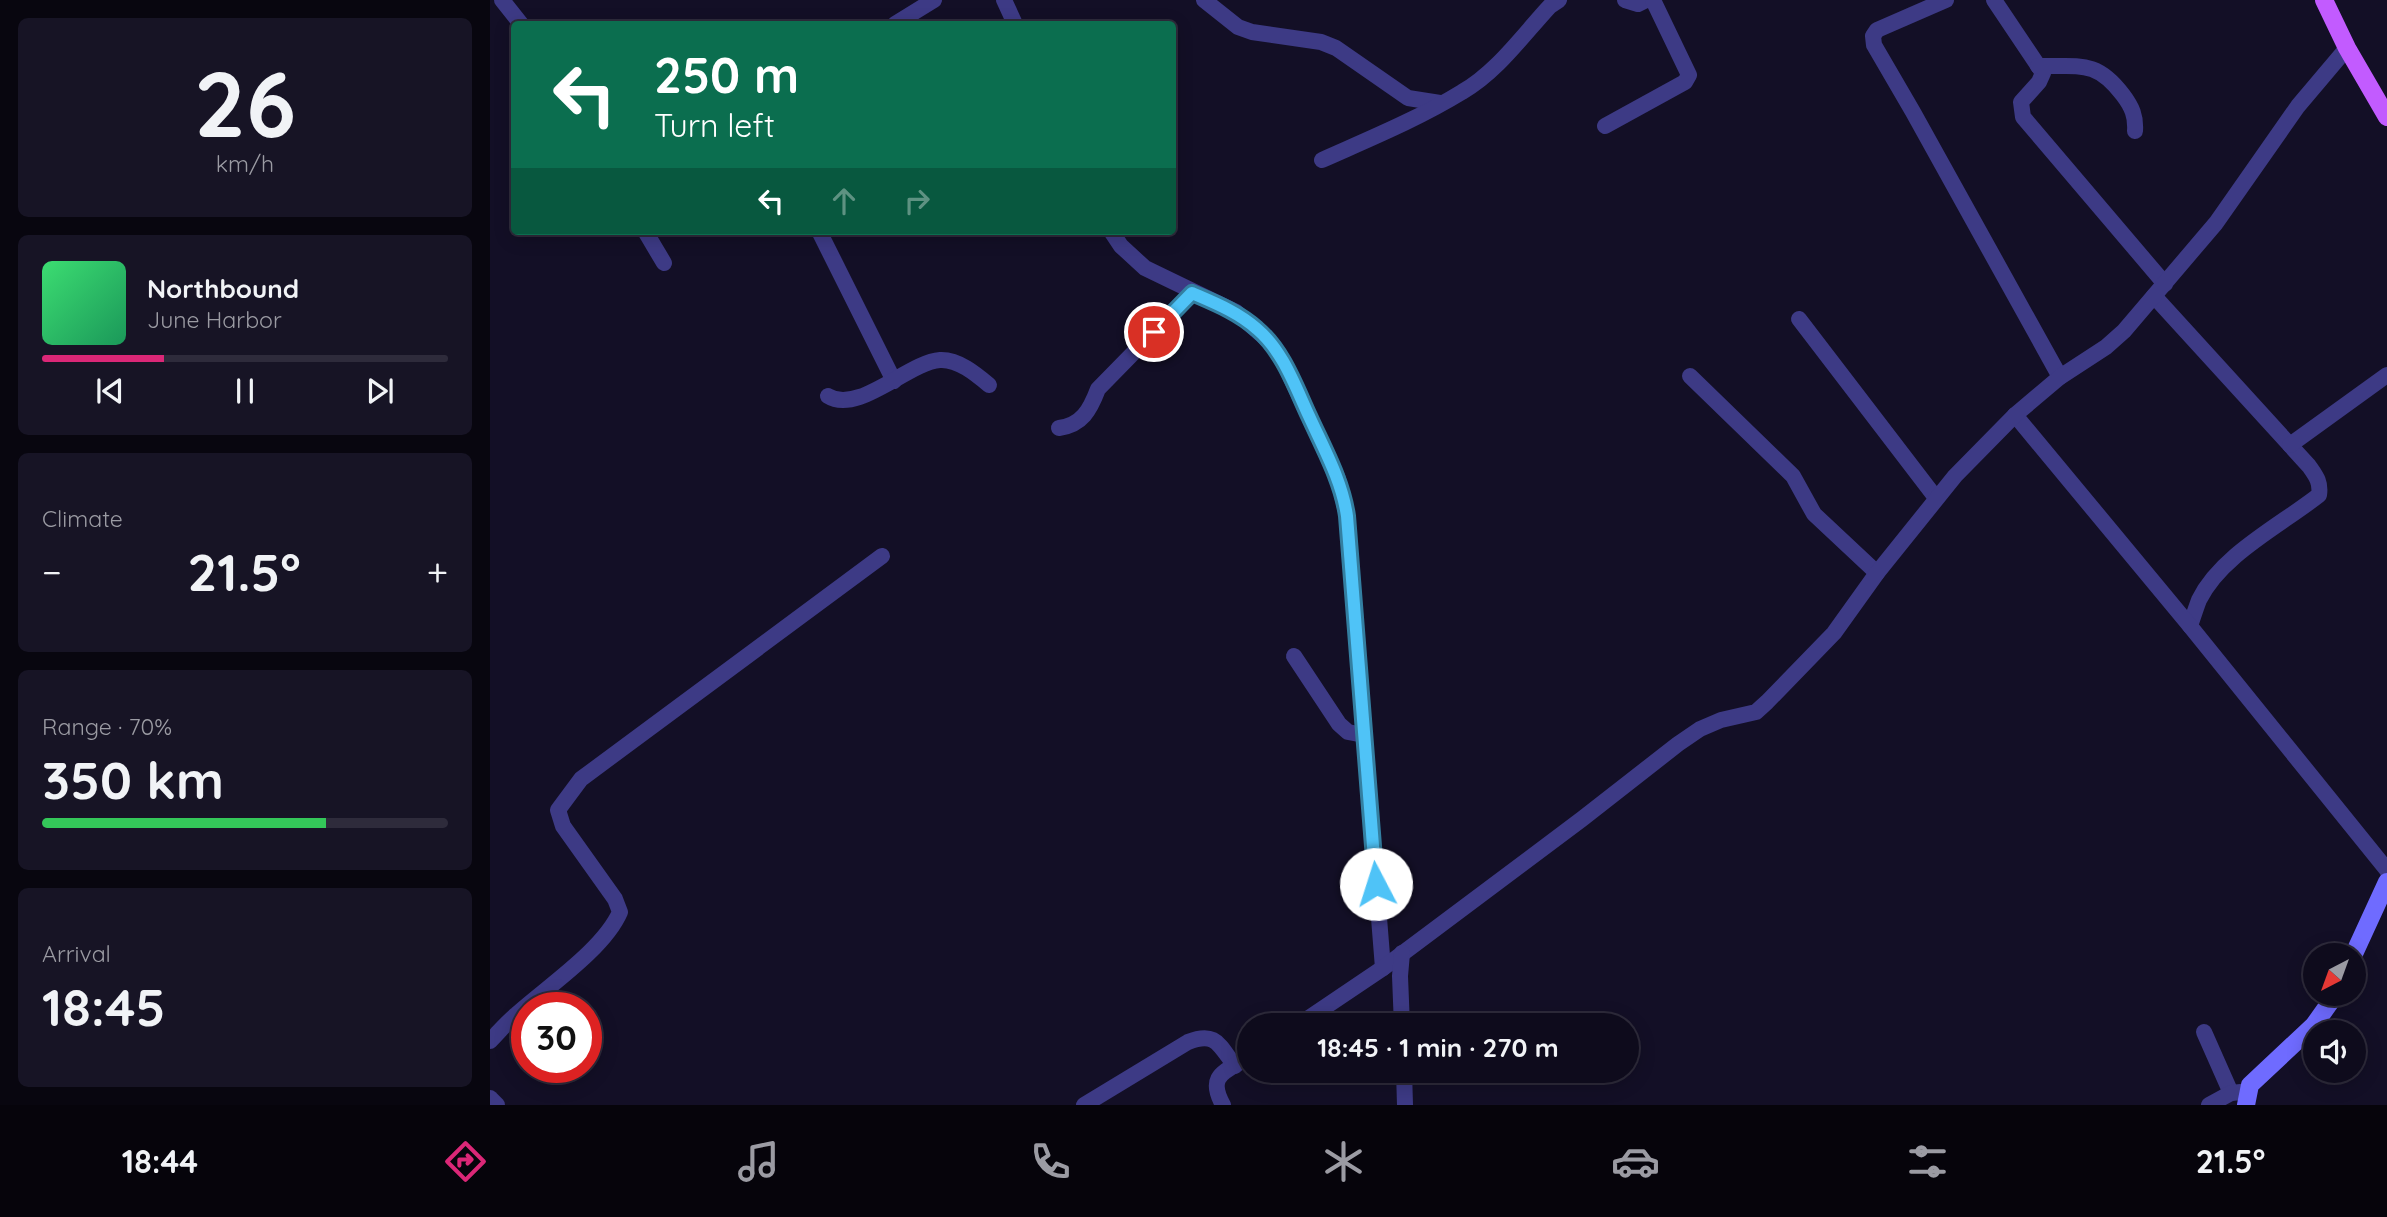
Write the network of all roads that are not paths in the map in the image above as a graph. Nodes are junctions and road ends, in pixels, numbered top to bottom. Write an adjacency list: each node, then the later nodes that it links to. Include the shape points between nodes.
1 (502, 0): 12 (street)
2 (934, 0): 13 (street)
3 (1004, 0): 14 (street)
4 (1204, 0): 17 (street, via 1238,27 1329,45 1408,98)
5 (1559, 0): 17 (street, via 1486,74)
6 (1625, 0): 7 (street, via 1638,4)
7 (1646, 0)
8 (1653, 0): 19 (street, via 1689,75 1685,82)
9 (1946, 0): 31 (street, via 1877,30 1874,45)
10 (1994, 0): 16 (street)
11 (2324, 0): 15 (main road)
12 (519, 21)
13 (900, 21)
14 (1014, 21)
15 (2347, 48): 18 (main road); 26 (street, via 2298,106 2236,197)
16 (2038, 66): 20 (street, via 2083,66 2111,79 2136,116); 26 (street, via 2042,78 2021,102 2023,117)
17 (1440, 103): 21 (street)
18 (2387, 117)
19 (1605, 126)
20 (2135, 131)
21 (1322, 160)
22 (647, 235): 25 (street)
23 (821, 235): 32 (street)
24 (1114, 235): 27 (street, via 1144,268)
25 (664, 263)
26 (2159, 290): 31 (street, via 2115,340); 37 (street)
27 (1192, 293): 36 (street, via 1098,389 1082,419); 43 (street, via 1236,312 1272,344 1338,479 1347,516)
28 (1799, 319): 38 (street)
29 (2387, 375): 37 (street)
30 (1690, 376): 40 (street, via 1793,475 1814,514)
31 (2060, 377): 35 (street)
32 (894, 381): 33 (street, via 942,360 959,365); 34 (street, via 847,400)
33 (989, 385)
34 (828, 396)
35 (2015, 415): 38 (street); 41 (street)
36 (1059, 428)
37 (2290, 445): 41 (street, via 2318,479 2319,495 2258,536 2222,570 2199,600)
38 (1936, 498): 40 (street)
39 (883, 556): 53 (street, via 581,779 558,810 559,816 620,912 570,971)
40 (1877, 573): 47 (street, via 1833,634 1756,712 1700,729)
41 (2190, 626): 44 (street)
42 (1294, 656): 43 (street, via 1339,724 1348,732)
43 (1364, 735): 48 (street)
44 (2387, 870)
45 (2387, 882): 46 (street)
46 (2359, 943)
47 (1402, 953): 48 (street); 51 (street)
48 (1383, 968): 50 (street)
49 (2327, 1006): 57 (street)
50 (1316, 1013)
51 (1401, 1013)
52 (2204, 1032): 57 (street)
53 (490, 1041)
54 (1237, 1064): 55 (street)
55 (1234, 1066): 58 (street, via 1214,1040 1202,1036); 59 (street, via 1215,1082)
56 (1404, 1083): 60 (street)
57 (2241, 1097): 61 (street)
58 (1084, 1105)
59 (1223, 1105)
60 (1405, 1105)
61 (2209, 1105)

